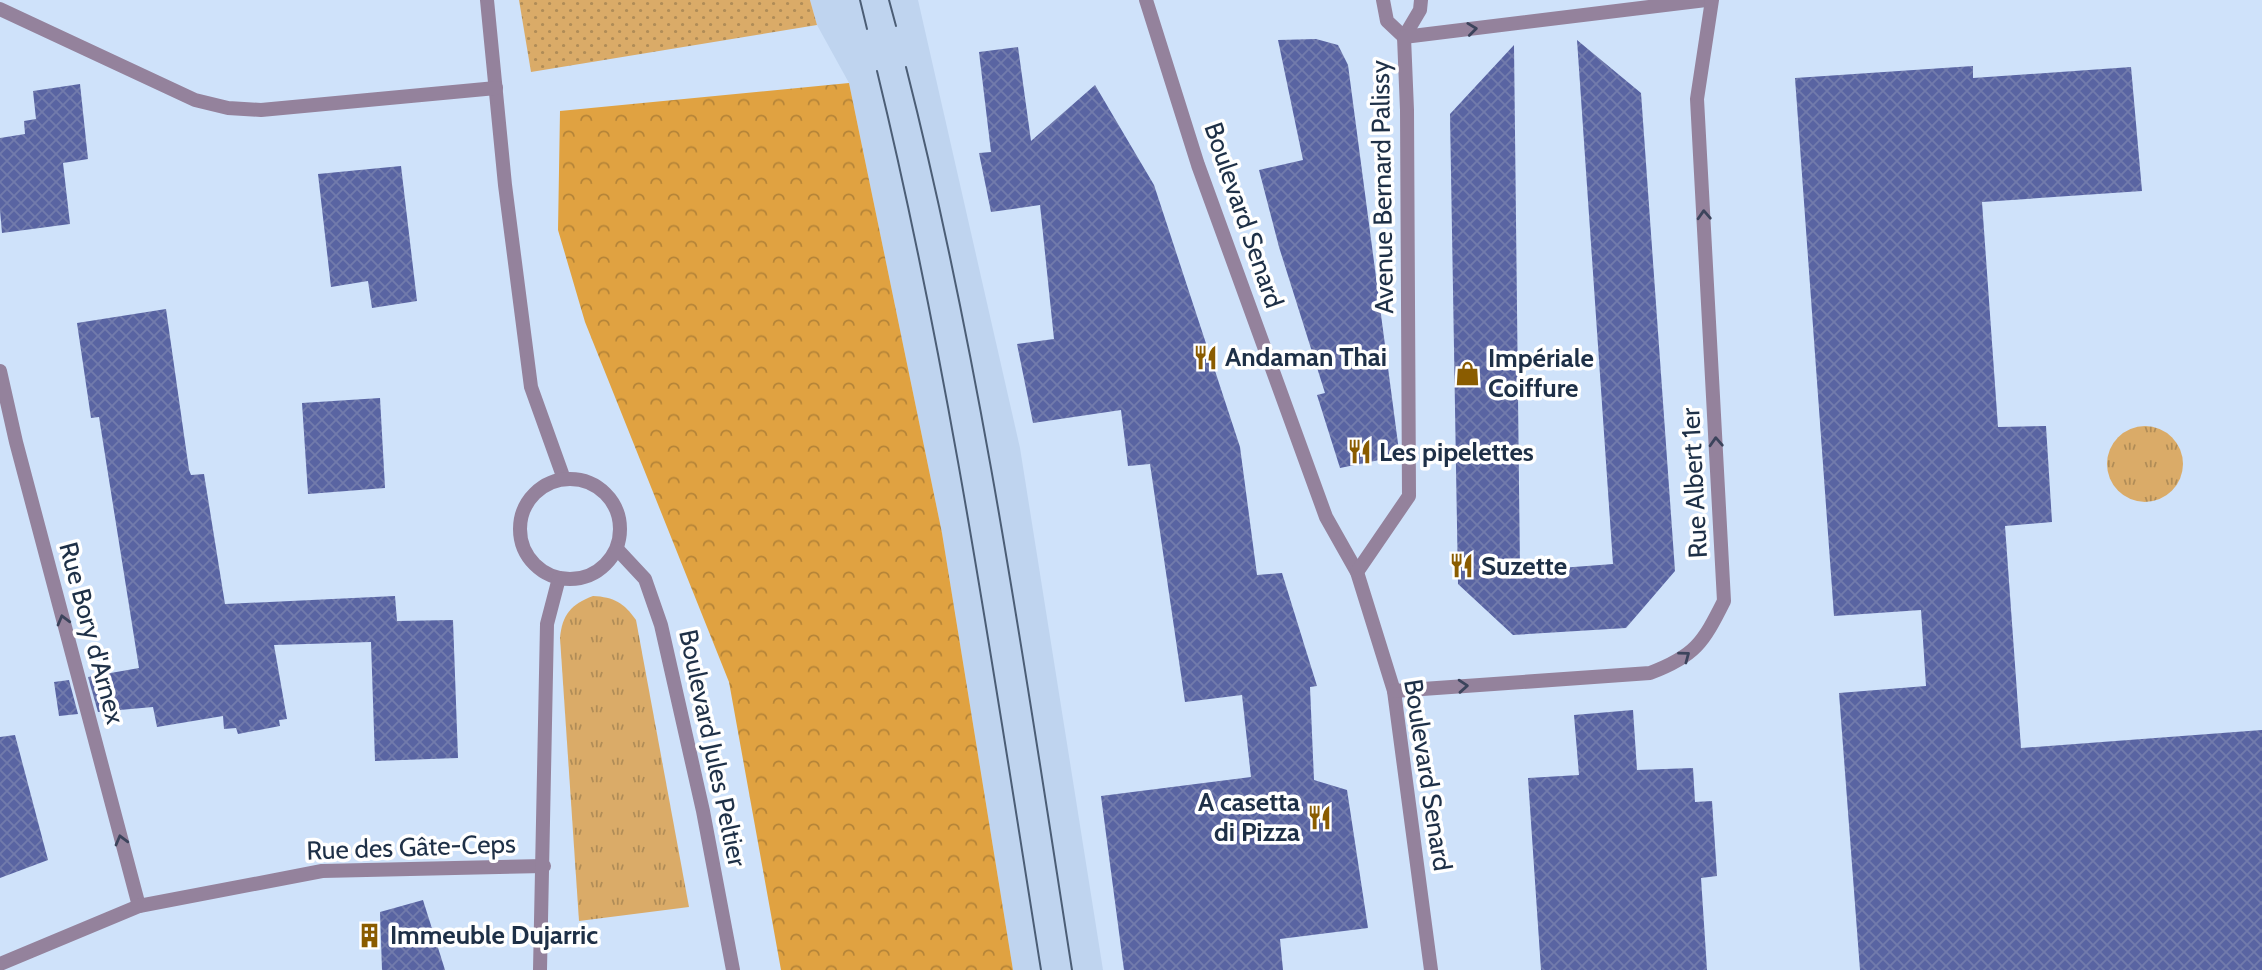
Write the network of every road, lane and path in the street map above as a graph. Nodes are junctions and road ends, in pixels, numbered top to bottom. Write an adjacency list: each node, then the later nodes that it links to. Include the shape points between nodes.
1 (487, 0): 9 (street)
2 (1146, 0): 13 (street, Boulevard Senard, via 1198,164 1326,517)
3 (1383, 0): 8 (street, Avenue Bernard Palissy, via 1387,21)
4 (1421, 0): 8 (street, Avenue Bernard Palissy)
5 (1706, 0): 8 (street, one-way to 5)
6 (1712, 0): 15 (street, Rue Albert 1er, one-way to 6, via 1650,673 1678,663 1697,647 1724,601 1697,99)
7 (0, 9): 9 (street, via 195,100 229,108 261,110)
8 (1404, 37): 13 (street, Avenue Bernard Palissy, via 1409,496)
9 (496, 88): 11 (street, via 531,387)
10 (0, 371): 17 (street, Rue Bory d'Arnex, one-way to 10)
11 (564, 479): 12 (street, via 598,487 610,499 619,515); 14 (street, via 536,492 521,518 520,534 532,562)
12 (617, 549): 14 (street, via 593,574); 20 (street, Boulevard Jules Peltier, via 645,579 661,625)
13 (1357, 572): 15 (street, Boulevard Senard)
14 (559, 578): 16 (street, via 547,624)
15 (1394, 691): 21 (street, Boulevard Senard)
16 (544, 866): 17 (street, Rue des Gâte-Ceps, via 321,871); 19 (street)
17 (139, 906): 18 (street, Rue des Gâte-Ceps)
18 (0, 964)
19 (540, 970)
20 (733, 970)
21 (1431, 970)

